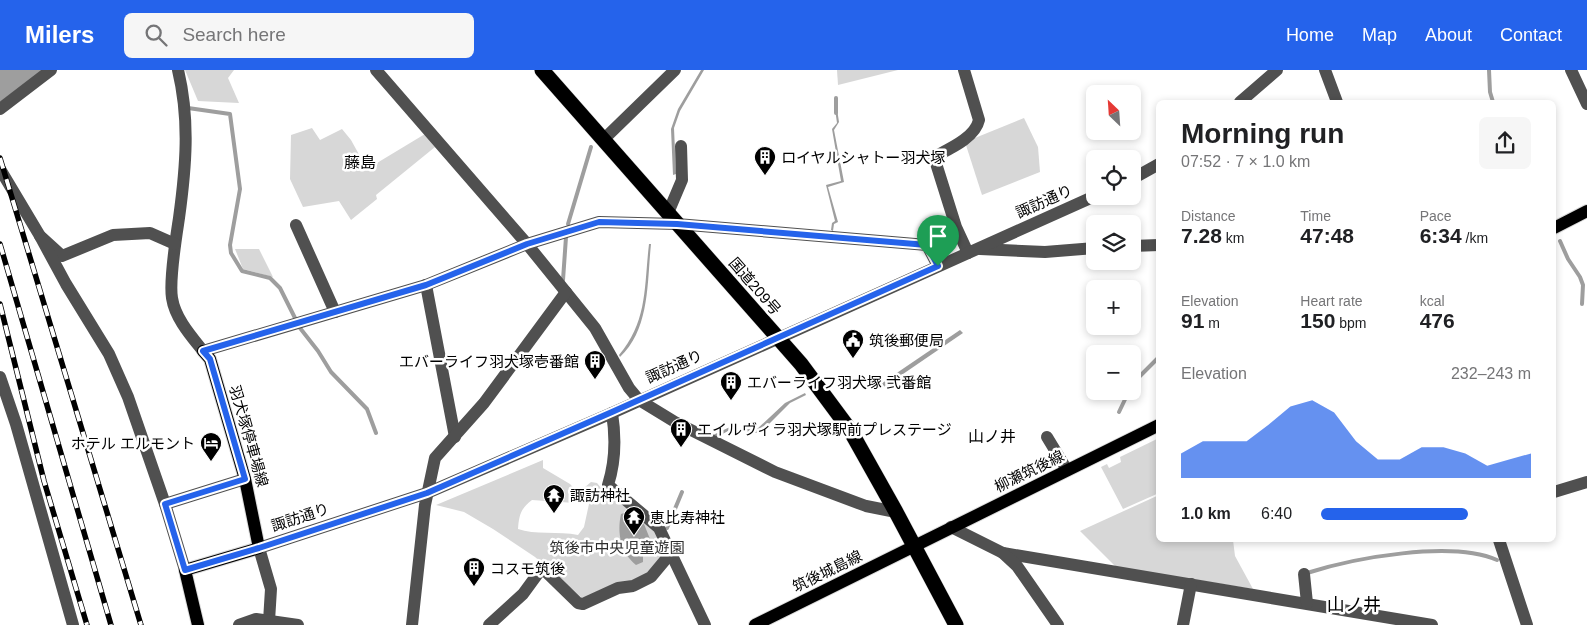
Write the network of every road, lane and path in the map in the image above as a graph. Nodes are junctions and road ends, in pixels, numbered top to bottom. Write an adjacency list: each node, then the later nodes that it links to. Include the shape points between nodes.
1 (51, 70): 13 (street)
2 (178, 70): 25 (street, via 186,117 186,164)
3 (376, 70): 26 (street)
4 (542, 70): 14 (highway, 国道209号)
5 (675, 70): 14 (street)
6 (964, 70): 30 (street, via 979,120 977,127 968,137 934,157 956,227)
7 (1277, 70): 10 (street)
8 (1325, 70): 11 (street)
9 (1571, 70): 12 (street)
10 (1242, 100)
11 (1336, 100)
12 (1587, 104)
13 (0, 109)
14 (603, 140): 21 (highway, 国道209号)
15 (681, 146): 21 (street, via 682,180)
16 (1156, 166): 18 (street)
17 (1, 167): 24 (street)
18 (1141, 174)
19 (1086, 200): 30 (street, 諏訪通り)
20 (1587, 211): 23 (main road)
21 (673, 219): 26 (street, via 599,222); 31 (street, via 927,245); 35 (highway, 国道209号)
22 (296, 225): 34 (street)
23 (1556, 227)
24 (40, 236): 25 (street, via 62,256 113,235 150,232); 48 (street, via 109,354 128,397)
25 (175, 244): 36 (street, via 172,298 183,324)
26 (527, 244): 32 (street); 33 (street)
27 (1156, 245): 28 (street)
28 (1141, 246)
29 (1086, 249): 30 (street)
30 (973, 251): 31 (street, 諏訪通り)
31 (938, 266): 35 (street, 諏訪通り)
32 (426, 285): 34 (street); 41 (street)
33 (566, 292): 38 (street, via 595,328); 41 (street, via 484,403)
34 (335, 312): 36 (street)
35 (777, 338): 38 (street, 諏訪通り); 49 (highway, 国道209号, via 801,364 850,430)
36 (203, 351): 44 (main road, 羽犬塚停車場線, via 210,359)
37 (0, 377): 61 (street)
38 (639, 400): 39 (street, 諏訪通り); 49 (street, via 675,422 775,472 866,506)
39 (612, 412): 47 (street, 諏訪通り); 54 (street, via 617,438 608,485 659,528)
40 (1156, 425): 43 (main road, 柳瀬筑後線)
41 (455, 436): 47 (street, via 435,458)
42 (1046, 437): 43 (street)
43 (1066, 470): 50 (main road, 柳瀬筑後線)
44 (245, 479): 48 (street); 53 (main road, 羽犬塚停車場線)
45 (1587, 482): 46 (street)
46 (1556, 491)
47 (427, 493): 53 (street, 諏訪通り); 65 (street)
48 (165, 504): 56 (street)
49 (896, 512): 52 (highway, 国道209号)
50 (951, 528): 52 (main road, 柳瀬筑後線); 55 (street)
51 (1500, 542): 73 (street)
52 (914, 546): 68 (main road, 筑後城島線); 69 (highway, 国道209号)
53 (259, 548): 56 (main road); 60 (street, via 271,589)
54 (671, 553): 66 (street, via 651,577 583,604 578,603 542,568 523,594); 67 (street)
55 (1003, 553): 58 (street); 70 (street)
56 (185, 570): 62 (main road)
57 (1304, 574): 59 (street)
58 (1191, 584): 59 (street); 71 (street)
59 (1307, 603): 72 (street)
60 (269, 621): 63 (street, via 256,619); 64 (street)
61 (73, 625)
62 (198, 625)
63 (239, 625)
64 (298, 625)
65 (412, 625)
66 (489, 625)
67 (705, 625)
68 (755, 625)
69 (956, 625)
70 (1058, 625)
71 (1183, 625)
72 (1432, 625)
73 (1527, 625)

